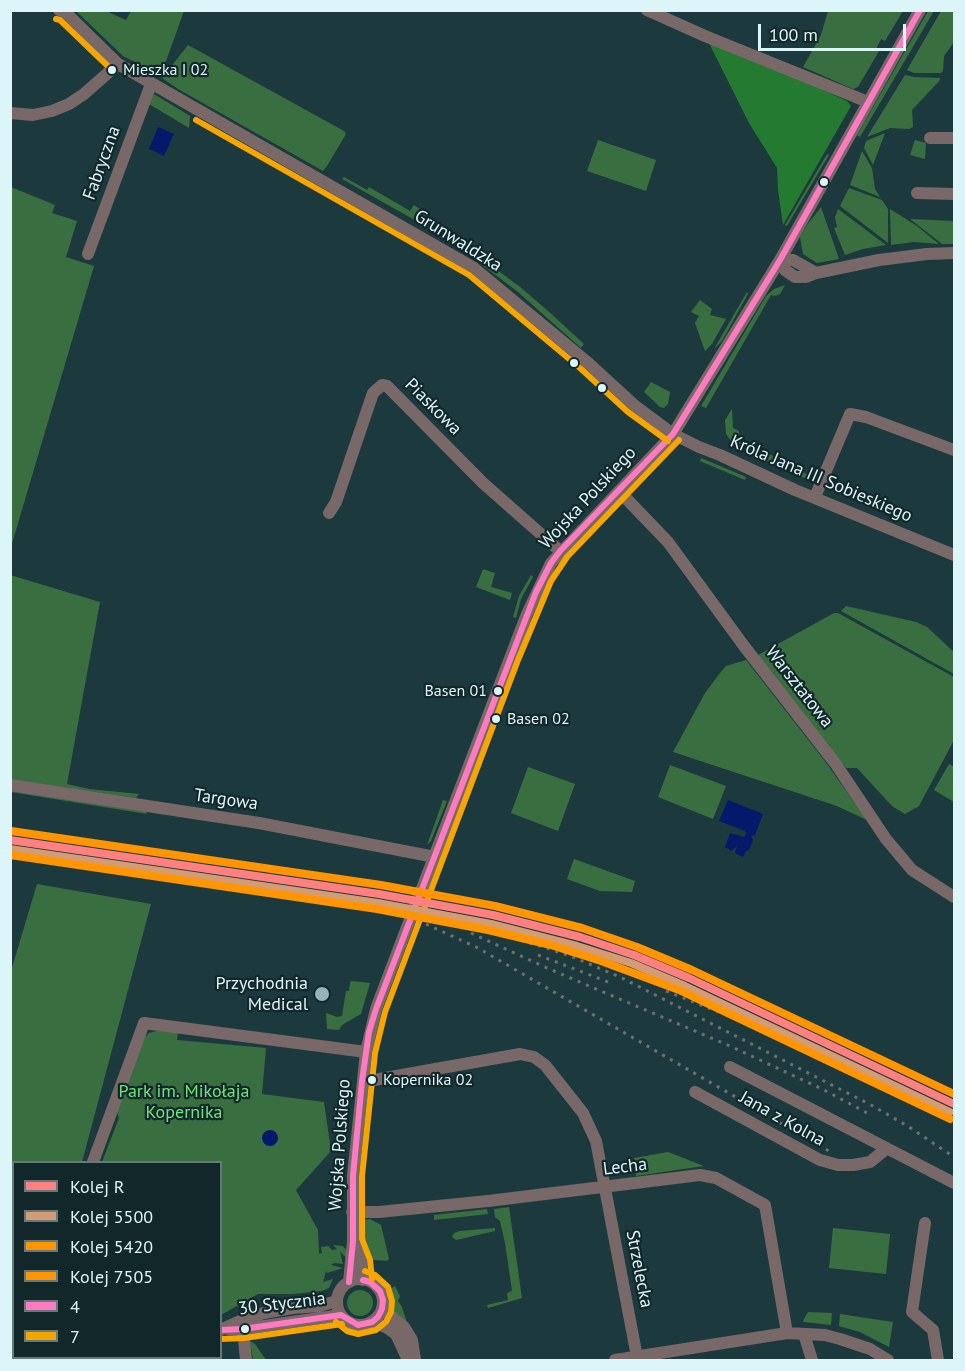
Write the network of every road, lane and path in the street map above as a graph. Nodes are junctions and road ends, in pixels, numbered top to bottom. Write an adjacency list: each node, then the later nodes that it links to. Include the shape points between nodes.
1 (646, 10): 6 (street)
2 (920, 10): 6 (street, Wojska Polskiego)
3 (63, 11): 4 (street)
4 (118, 64): 5 (street, Grunwaldzka); 7 (street, via 69,104 33,115)
5 (152, 84): 13 (street, Fabryczna); 15 (street, Grunwaldzka, via 474,268)
6 (868, 102): 14 (street, Wojska Polskiego)
7 (10, 114)
8 (930, 138): 9 (street)
9 (954, 138)
10 (917, 193): 11 (street)
11 (954, 194)
12 (954, 253): 14 (street, via 896,257 806,277 795,277)
13 (88, 254)
14 (780, 260): 15 (street, Wojska Polskiego)
15 (673, 434): 17 (street, Wojska Polskiego); 18 (street, Króla Jana III Sobieskiego)
16 (954, 450): 18 (street, via 850,414)
17 (620, 491): 20 (street, Wojska Polskiego); 24 (street, Warsztatowa, via 668,543 835,763 886,839 912,870)
18 (815, 497): 21 (street, Króla Jana III Sobieskiego)
19 (329, 513): 20 (street, Piaskowa, via 373,393 387,386 483,483)
20 (560, 551): 23 (street, Wojska Polskiego, via 526,614)
21 (954, 555)
22 (10, 785): 23 (street, Targowa, via 259,823)
23 (435, 857): 25 (street, Wojska Polskiego, bridge, via 376,1009)
24 (954, 897)
25 (366, 1052): 30 (street, via 144,1023); 33 (street, Wojska Polskiego)
26 (730, 1067): 29 (street, Jana z Kolna)
27 (374, 1080): 32 (street, Strzelecka, via 520,1054 534,1057 545,1065 583,1113 593,1132)
28 (695, 1092): 29 (street, Jana z Kolna, via 838,1166 870,1162)
29 (886, 1149): 31 (street, Jana z Kolna)
30 (93, 1161)
31 (954, 1183)
32 (605, 1188): 33 (street, Lecha); 44 (street, Lecha, via 700,1175 716,1178 765,1204); 46 (street, Strzelecka)
33 (352, 1212): 35 (street, Wojska Polskiego)
34 (925, 1223): 53 (street, via 912,1312 933,1330)
35 (353, 1241): 36 (street, Wojska Polskiego); 37 (street, Wojska Polskiego)
36 (363, 1280): 37 (street); 39 (street, via 380,1291)
37 (349, 1282): 38 (street)
38 (337, 1301): 40 (street); 42 (street, 30 Stycznia, via 264,1313)
39 (382, 1309): 41 (street); 49 (street, via 404,1327 412,1341)
40 (341, 1315): 41 (street, via 352,1323); 43 (street, 30 Stycznia)
41 (372, 1322): 48 (street, via 396,1334)
42 (224, 1329): 43 (street, 30 Stycznia)
43 (243, 1329): 47 (street)
44 (787, 1334): 45 (street); 46 (street)
45 (804, 1334): 51 (street); 52 (street, via 840,1339)
46 (637, 1357): 50 (street)
47 (246, 1360)
48 (408, 1360)
49 (414, 1360)
50 (615, 1360)
51 (812, 1360)
52 (888, 1360)
53 (938, 1360)

